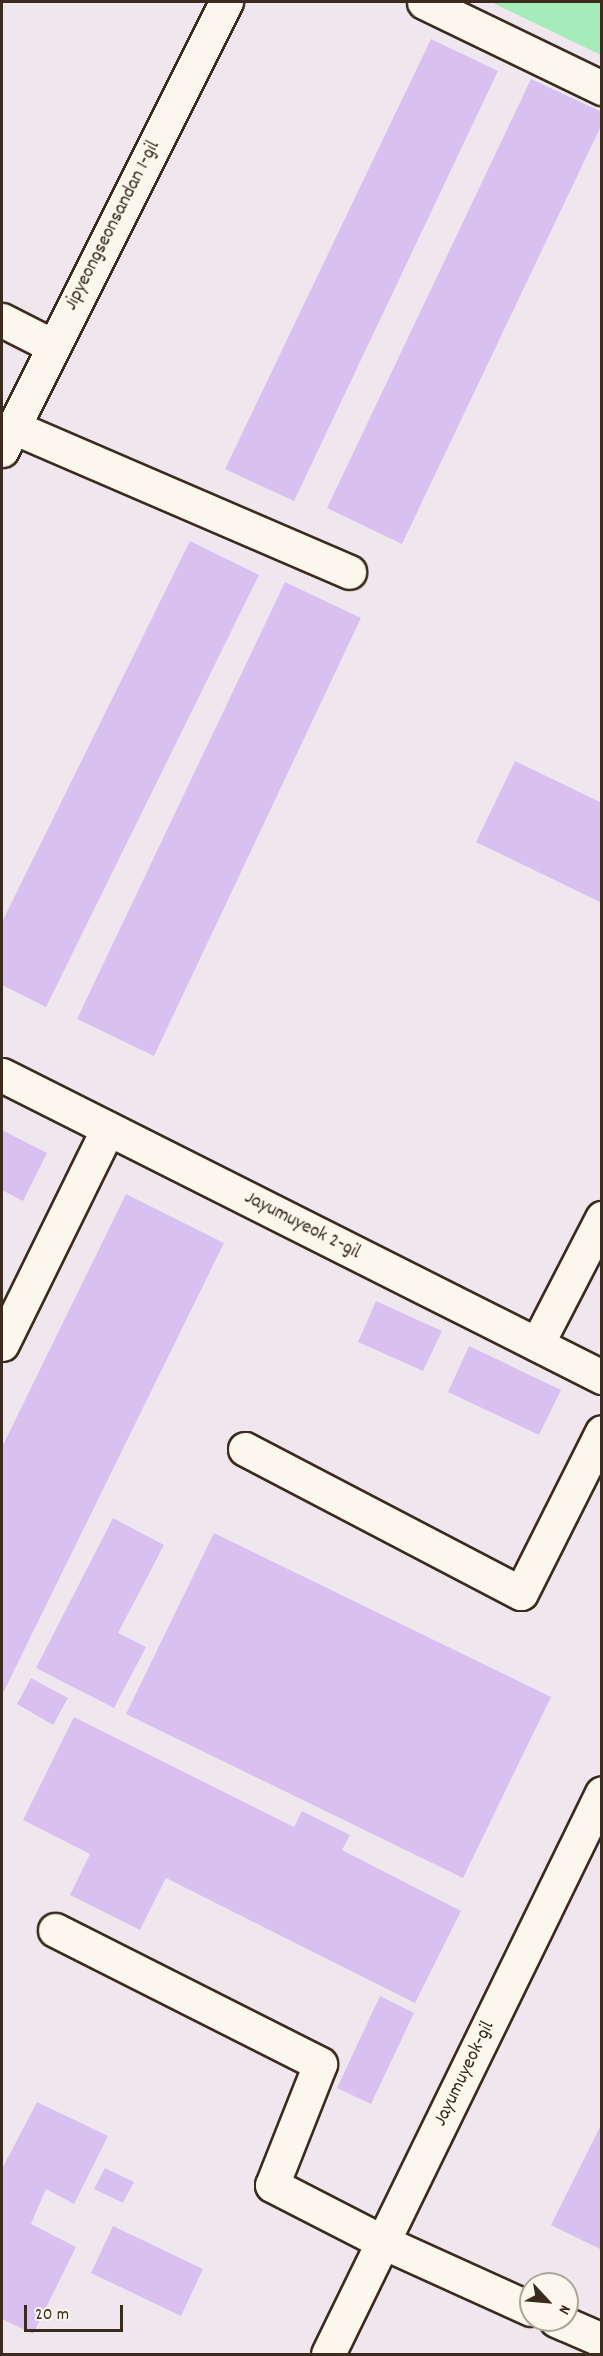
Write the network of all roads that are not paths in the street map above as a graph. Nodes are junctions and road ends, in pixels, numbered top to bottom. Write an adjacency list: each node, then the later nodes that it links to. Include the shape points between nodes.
1 (226, 2): 5 (street, Jipyeongseonsandan 1-gil)
2 (424, 2): 3 (street)
3 (602, 88)
4 (2, 320): 5 (street)
5 (53, 346): 6 (street, Jipyeongseonsandan 1-gil)
6 (7, 438): 7 (street)
7 (349, 572)
8 (2, 1075): 9 (street, Jayumuyeok 2-gil)
9 (108, 1129): 11 (street); 12 (street, Jayumuyeok 2-gil)
10 (602, 1218): 12 (street)
11 (2, 1344)
12 (537, 1344): 13 (street, Jayumuyeok 2-gil)
13 (602, 1377)
14 (602, 1432): 15 (street, via 521,1593)
15 (245, 1449)
16 (602, 1793): 17 (street, Jayumuyeok-gil)
17 (591, 1839): 19 (street, Jayumuyeok-gil)
18 (55, 1930): 19 (street, via 320,2064 272,2185)
19 (383, 2242): 20 (street); 23 (street, Jayumuyeok-gil)
20 (519, 2304)
21 (579, 2330): 22 (street)
22 (602, 2340)
23 (328, 2355)

